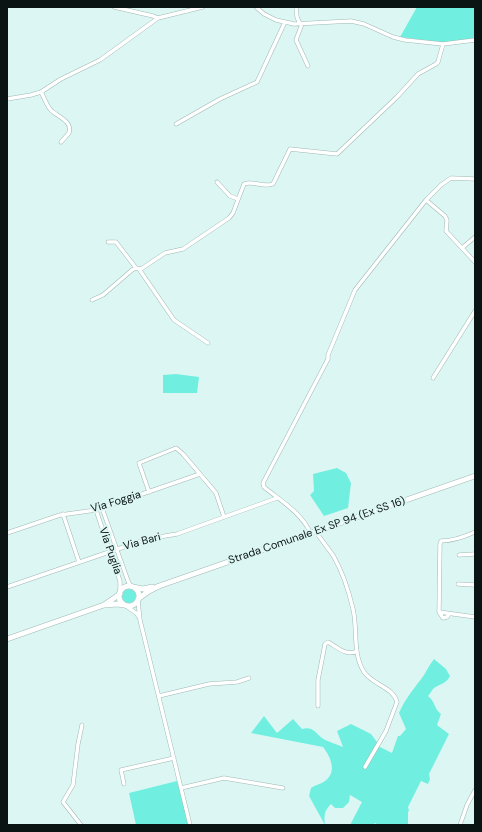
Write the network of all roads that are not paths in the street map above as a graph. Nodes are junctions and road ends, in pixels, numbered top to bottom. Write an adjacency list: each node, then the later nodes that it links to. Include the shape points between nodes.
1 (114, 7): 5 (street)
2 (203, 7): 5 (street)
3 (256, 7): 6 (street, via 264,14)
4 (296, 7): 7 (street)
5 (158, 18): 11 (street, via 100,60)
6 (285, 22): 7 (street); 13 (street, via 257,82)
7 (301, 24): 9 (street, via 351,20 393,37); 10 (street, via 296,40)
8 (475, 40): 9 (street)
9 (443, 44): 17 (street, via 438,62 418,74 337,154 290,149 274,184 268,186 247,182)
10 (308, 66)
11 (41, 92): 12 (street); 14 (street, via 50,109 60,115 69,126 69,133)
12 (7, 99)
13 (176, 124)
14 (61, 142)
15 (475, 179): 18 (street, via 451,178)
16 (217, 182): 17 (street, via 230,196)
17 (238, 200): 23 (street, via 229,218 183,249 165,253 141,269)
18 (426, 200): 21 (street, via 445,216 446,231); 31 (street, via 355,290 328,359 263,483)
19 (475, 237): 21 (street)
20 (108, 242): 23 (street, via 116,242)
21 (462, 248): 22 (street)
22 (475, 262)
23 (137, 268): 24 (street, via 103,295); 26 (street, via 174,320)
24 (92, 300)
25 (475, 311): 27 (street)
26 (208, 343)
27 (433, 378)
28 (200, 474): 30 (street, Via Foggia); 30 (street, via 176,448 139,463); 35 (street, via 216,493)
29 (475, 476): 38 (main road, Strada Comunale Ex SP 94 (Ex SS 16))
30 (149, 492): 32 (street, Via Foggia)
31 (277, 498): 35 (street, Via Bari); 38 (street, via 300,517)
32 (102, 508): 33 (street, Via Foggia); 39 (street, Via Puglia)
33 (96, 510): 34 (street, Via Foggia); 40 (street, Via Puglia)
34 (63, 514): 37 (street, Via Foggia); 43 (street)
35 (224, 517): 39 (street, Via Bari, via 177,534 147,539)
36 (475, 532): 53 (street, via 462,538 441,541 440,544 440,612)
37 (7, 533)
38 (314, 533): 46 (main road, Strada Comunale Ex SP 94 (Ex SS 16)); 56 (street, via 334,557 343,577 353,610)
39 (117, 549): 40 (street, Via Bari); 48 (street, Via Puglia)
40 (110, 551): 43 (street, Via Bari); 49 (street, Via Puglia, via 120,581)
41 (475, 554): 42 (street)
42 (459, 555)
43 (79, 562): 47 (street, Via Bari)
44 (458, 584): 45 (street)
45 (475, 585)
46 (159, 586): 48 (main road, Strada Comunale Ex SP 94 (Ex SS 16)); 50 (main road, Strada Comunale Ex SP 94 (Ex SS 16))
47 (7, 587)
48 (132, 587): 49 (main road, via 125,588); 50 (main road, via 138,594)
49 (120, 593): 51 (main road); 52 (main road, via 120,600)
50 (138, 600): 52 (main road, via 133,606); 54 (street)
51 (104, 605): 52 (main road); 55 (main road)
52 (126, 606): 54 (street, via 136,613)
53 (475, 617)
54 (140, 620): 58 (street)
55 (7, 639)
56 (357, 652): 59 (street, via 348,654 328,642 325,644 318,680); 62 (street, via 364,672 392,693 397,702 386,731)
57 (249, 678): 58 (street)
58 (159, 696): 61 (street)
59 (318, 706)
60 (82, 725): 67 (street, via 73,785 63,802)
61 (174, 758): 63 (street, via 121,770); 64 (street)
62 (365, 767)
63 (124, 784)
64 (181, 788): 65 (street, via 224,778); 68 (street)
65 (283, 788)
66 (475, 790): 69 (street)
67 (81, 825)
68 (190, 825)
69 (460, 825)

